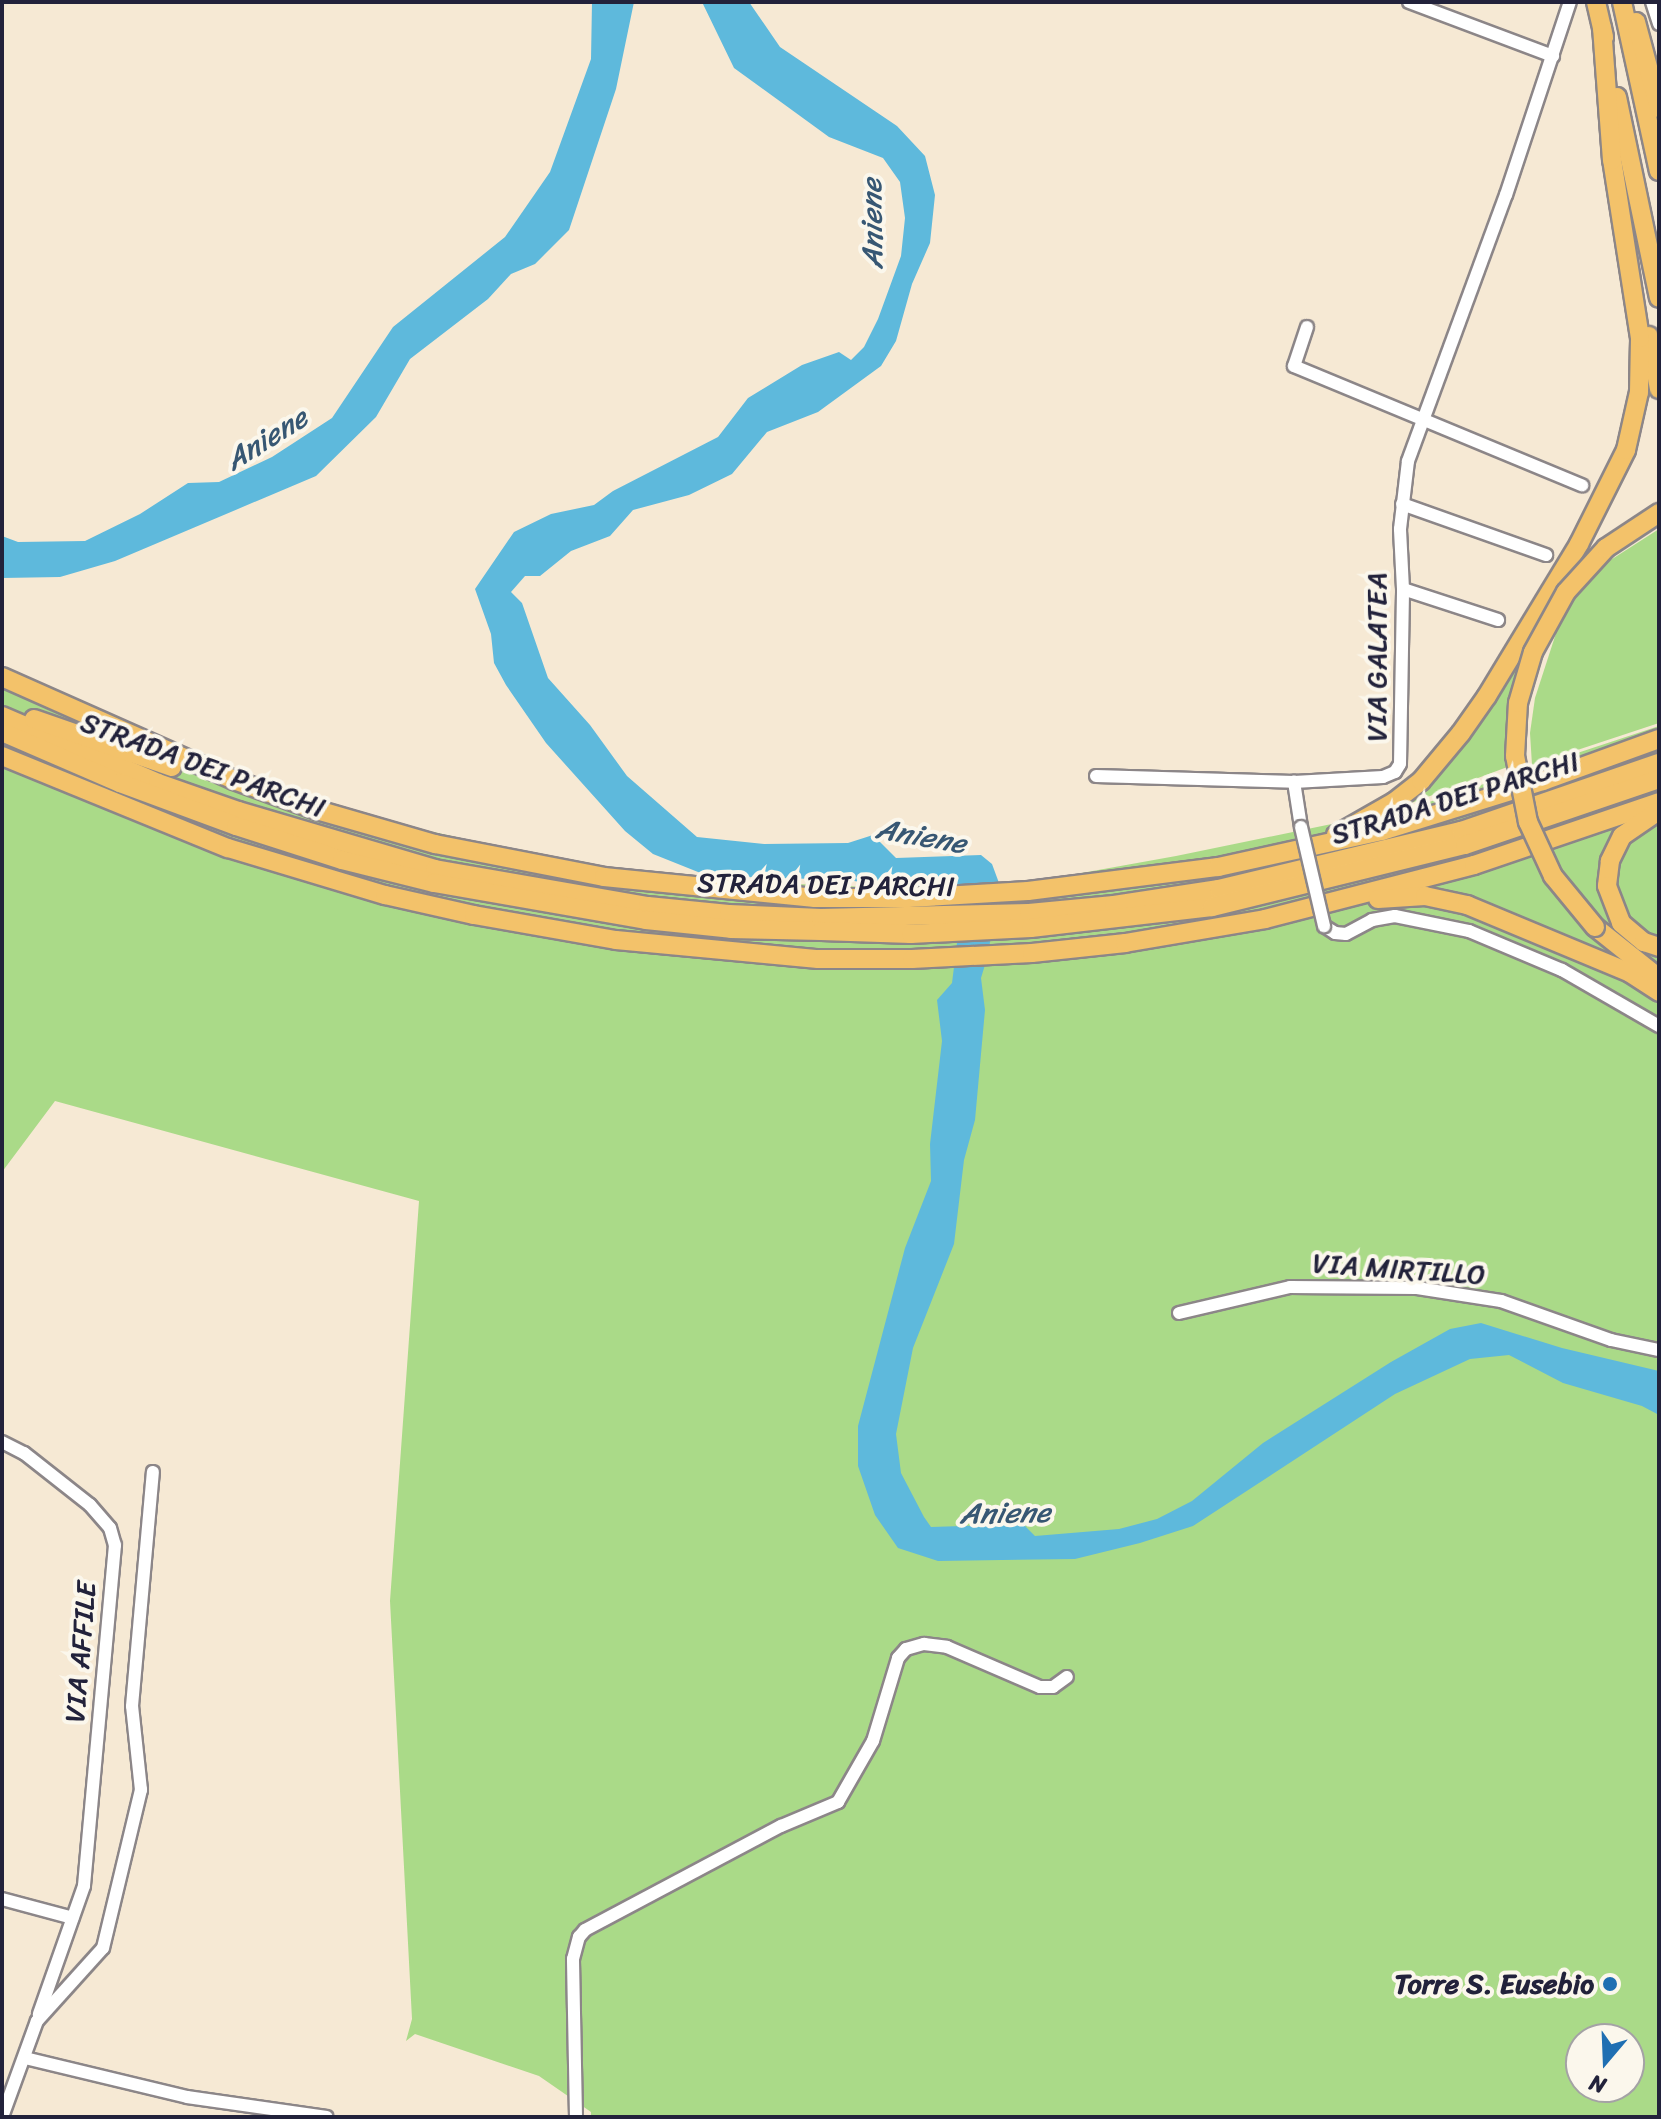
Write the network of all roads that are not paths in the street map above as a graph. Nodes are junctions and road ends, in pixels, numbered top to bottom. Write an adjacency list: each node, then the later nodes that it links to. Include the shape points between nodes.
1 (1409, 2): 8 (street)
2 (1570, 2): 8 (street, VIA GALATEA)
3 (1596, 2): 7 (highway)
4 (1622, 2): 9 (highway, via 1643,39); 10 (highway)
5 (1652, 2): 6 (street)
6 (1659, 24)
7 (1602, 27): 11 (highway, via 1612,160); 12 (highway)
8 (1553, 56): 15 (street, VIA GALATEA)
9 (1659, 108)
10 (1659, 171)
11 (1633, 280): 14 (highway); 35 (highway, via 1641,371 1633,428 1579,544 1487,696 1440,760 1394,802)
12 (1659, 298)
13 (1307, 327): 15 (street, via 1294,366)
14 (1659, 389)
15 (1421, 420): 16 (street); 17 (street, VIA GALATEA)
16 (1582, 485)
17 (1402, 504): 19 (street); 20 (street, VIA GALATEA)
18 (1659, 513): 41 (highway, bridge, via 1606,548 1566,592 1533,652 1518,703 1515,756 1528,822 1553,876 1595,927)
19 (1546, 555)
20 (1403, 589): 21 (street); 31 (street, VIA GALATEA, via 1397,769 1372,779)
21 (1498, 620)
22 (2, 677): 33 (highway, via 170,754)
23 (2, 704): 33 (highway, via 248,793)
24 (2, 716): 36 (highway, STRADA DEI PARCHI, via 158,783 295,831 435,869)
25 (2, 732): 36 (highway, STRADA DEI PARCHI, via 183,807 342,860 521,901)
26 (1659, 739): 35 (highway, via 1528,786)
27 (2, 756): 37 (highway, via 176,829 284,866 474,915 653,945 834,959 1032,953)
28 (1659, 763): 38 (highway, STRADA DEI PARCHI, via 1392,850 1219,889)
29 (1096, 776): 31 (street)
30 (1659, 779): 38 (highway, STRADA DEI PARCHI, via 1465,845 1212,907)
31 (1294, 782): 44 (street, bridge, via 1324,926 1346,934 1376,918 1395,916 1469,931 1562,970)
32 (1659, 802): 37 (highway, via 1474,865)
33 (317, 810): 35 (highway, via 465,851 650,883 815,898 1028,891 1218,867)
34 (1659, 811): 39 (highway, via 1622,836 1610,861 1607,886 1621,923)
35 (1316, 846)
36 (647, 913): 38 (highway, STRADA DEI PARCHI, via 731,929 911,934)
37 (1265, 919): 40 (highway, via 1425,896 1480,909)
38 (1030, 921)
39 (1659, 947)
40 (1579, 953): 42 (highway, via 1630,973); 43 (highway)
41 (1659, 978)
42 (1659, 992)
43 (1659, 1001)
44 (1659, 1026)
45 (1179, 1313): 46 (street, VIA MIRTILLO, via 1290,1287 1417,1288 1501,1301 1611,1340)
46 (1659, 1350)
47 (2, 1442): 51 (street, VIA AFFILE, via 90,1505 110,1528 115,1545 84,1886)
48 (153, 1472): 52 (street, via 132,1706 141,1790 103,1948)
49 (1067, 1677): 56 (street, via 1053,1687 1040,1687 947,1647 911,1646 898,1658 873,1741 838,1802 781,1826 585,1930 573,1959)
50 (2, 1899): 51 (street)
51 (73, 1918): 52 (street, VIA AFFILE)
52 (37, 2021): 53 (street, VIA AFFILE)
53 (25, 2058): 54 (street, VIA AFFILE); 55 (street, via 187,2097)
54 (2, 2117)
55 (327, 2117)
56 (576, 2117)

